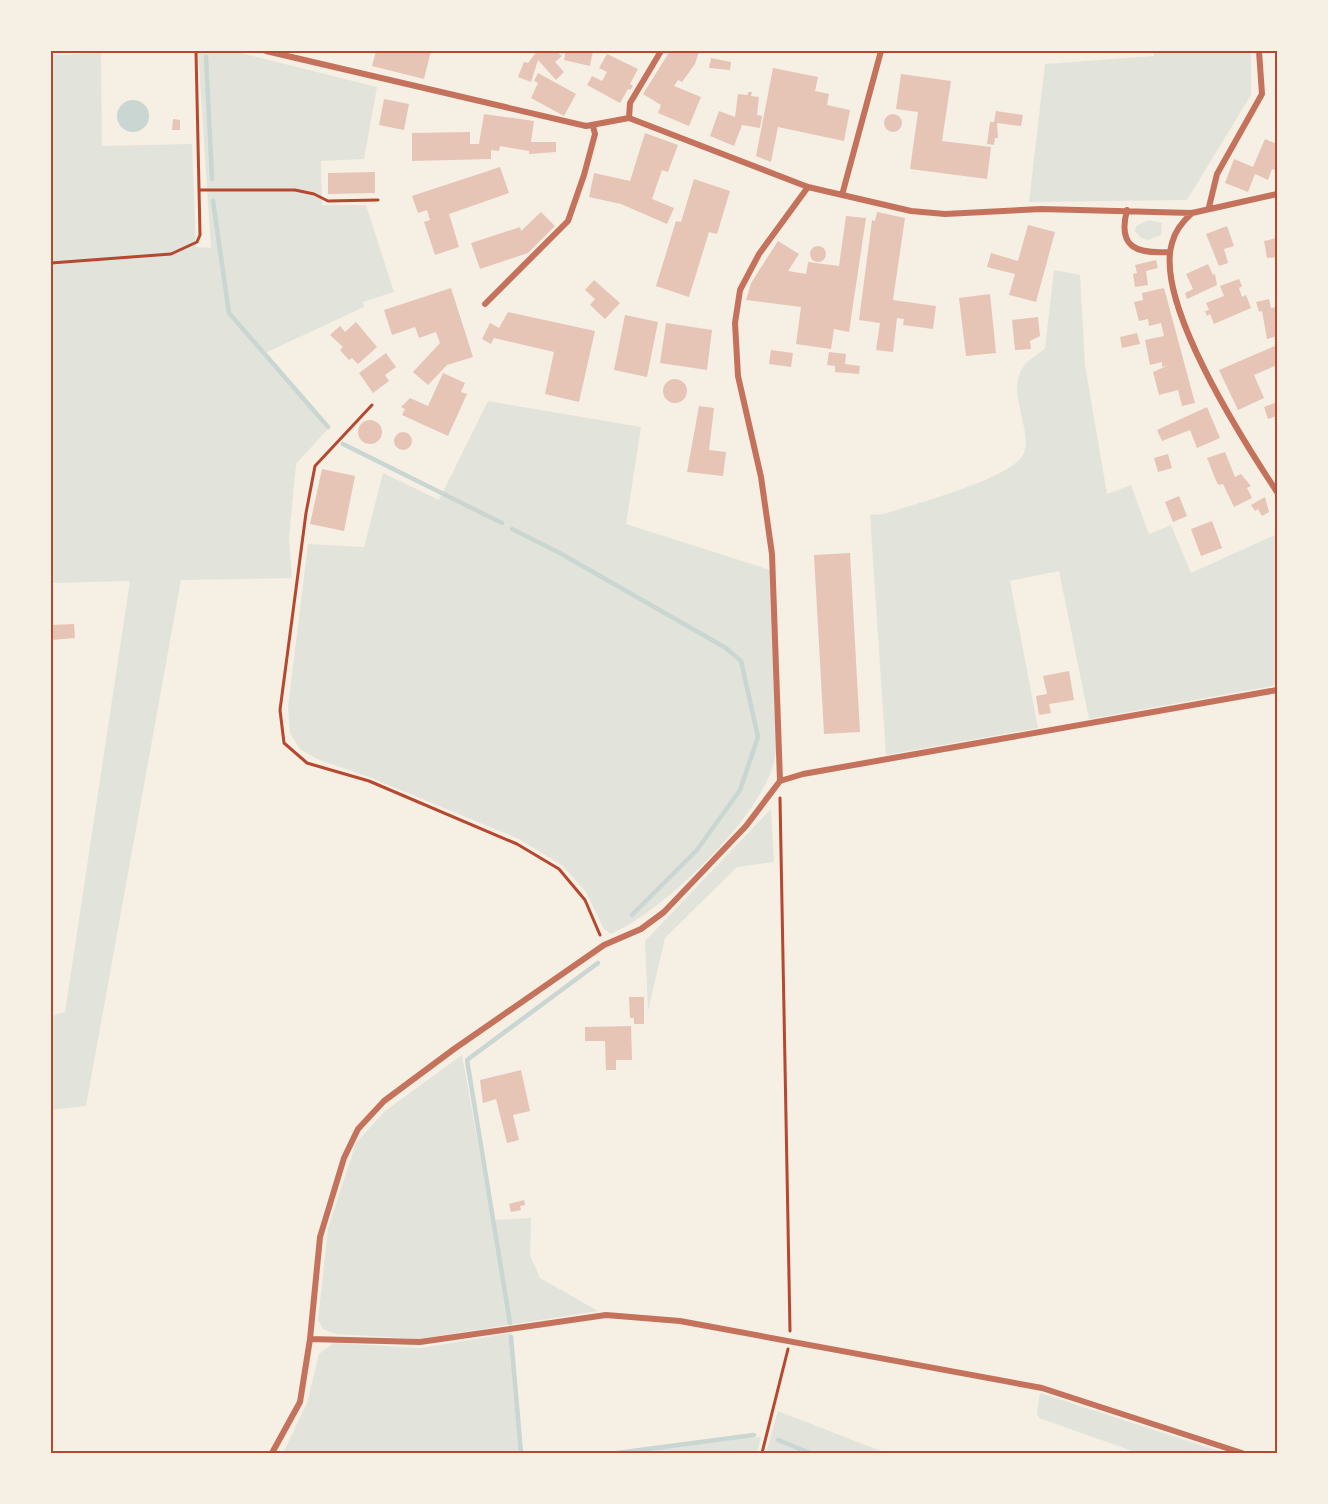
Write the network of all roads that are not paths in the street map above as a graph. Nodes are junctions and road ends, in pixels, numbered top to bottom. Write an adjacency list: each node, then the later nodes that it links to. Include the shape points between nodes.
1 (266, 51): 6 (street)
2 (661, 51): 5 (street, via 630,103)
3 (881, 51): 9 (street)
4 (1259, 51): 10 (street, via 1262,94 1217,174)
5 (629, 118): 6 (street); 7 (street)
6 (593, 126): 14 (street, via 595,134 568,221)
7 (808, 187): 9 (street); 17 (street, via 759,255 740,290 735,323 738,376 761,477 772,554)
8 (1277, 194): 10 (street)
9 (842, 195): 11 (street, via 912,211 945,214)
10 (1209, 207): 12 (street)
11 (1127, 210): 12 (street); 13 (street, via 1124,235 1132,247 1143,252)
12 (1192, 213): 13 (street, via 1180,225)
13 (1170, 252): 15 (street, via 1172,279 1187,331 1230,418)
14 (485, 304)
15 (1277, 492)
16 (1277, 690): 17 (street)
17 (780, 781): 18 (street, via 746,826 664,912 641,929 604,945 384,1101 358,1129 344,1158 320,1238)
18 (310, 1339): 19 (street, via 300,1402); 20 (street, via 420,1342 606,1315 680,1321 1042,1388)
19 (272, 1453)
20 (1242, 1453)

